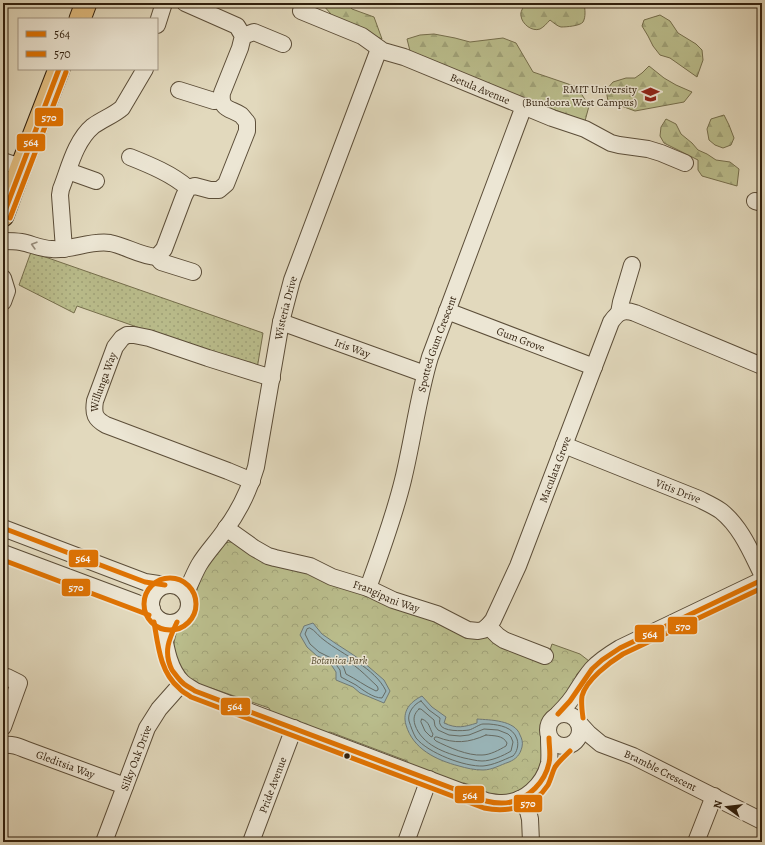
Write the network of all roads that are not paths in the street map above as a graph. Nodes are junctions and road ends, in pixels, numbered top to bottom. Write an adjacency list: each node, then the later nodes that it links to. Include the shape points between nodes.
1 (164, 3): 4 (street)
2 (185, 3): 5 (street, via 237,26)
3 (301, 11): 7 (street, Betula Avenue, via 362,36)
4 (158, 23)
5 (243, 36): 6 (street, via 254,32); 11 (street)
6 (283, 44)
7 (379, 49): 12 (street, Betula Avenue); 29 (street, Wisteria Drive, via 292,280)
8 (59, 70): 15 (main road)
9 (144, 70): 16 (street, via 122,108 85,134)
10 (179, 90): 11 (street, via 214,101)
11 (221, 100): 18 (street, via 225,107 242,116 247,122 247,131 226,184 219,190 195,186)
12 (524, 106): 14 (street, Betula Avenue, via 560,122 585,129 611,143 648,149); 27 (street, Spotted Gum Crescent)
13 (130, 157): 18 (street, via 180,181)
14 (685, 163)
15 (12, 164): 19 (main road)
16 (68, 171): 17 (street); 21 (street, via 60,195)
17 (96, 181)
18 (188, 188): 22 (street, via 164,249)
19 (3, 216)
20 (3, 241): 21 (street, one-way to 20, via 52,250 21,242)
21 (64, 249): 22 (street, via 92,243 110,243)
22 (157, 257): 24 (street, via 162,262)
23 (632, 265): 28 (street, Maculata Grove)
24 (193, 272)
25 (3, 278): 26 (street, via 7,291)
26 (3, 302)
27 (447, 312): 31 (street, Gum Grove); 32 (street, Spotted Gum Crescent)
28 (619, 313): 30 (street, via 635,313); 31 (street, Maculata Grove, via 611,322)
29 (281, 322): 32 (street, Iris Way); 33 (street, Wisteria Drive)
30 (762, 366)
31 (594, 367): 34 (street, Maculata Grove)
32 (424, 374): 44 (street, Spotted Gum Crescent, via 398,502)
33 (272, 378): 35 (street, Wisteria Drive); 35 (street, Willunga Way, via 149,338 127,335 115,347 95,401 94,414 106,424)
34 (564, 445): 41 (street, Vitis Drive, via 712,505 732,521 740,532); 46 (street, Maculata Grove, via 518,566)
35 (252, 481): 37 (street, Wisteria Drive, via 240,507)
36 (3, 528): 38 (street)
37 (226, 528): 43 (street, Wisteria Drive, via 199,564); 44 (street, Frangipani Way, via 268,556 310,566 332,577)
38 (44, 544): 40 (street); 43 (street, via 145,582)
39 (3, 553): 40 (street)
40 (37, 565): 45 (street, via 137,603)
41 (762, 574)
42 (762, 580): 50 (street, via 612,652 592,669)
43 (175, 588): 45 (street, via 159,588 152,597 151,603); 45 (street, via 188,598 186,615 182,619)
44 (368, 588): 46 (street, Frangipani Way, via 393,600 438,614 468,630 478,631)
45 (163, 617): 49 (street, via 172,633 167,649 168,660)
46 (488, 626): 47 (street, via 504,640)
47 (545, 656)
48 (7, 677): 53 (street, via 19,683)
49 (182, 683): 54 (street, via 195,691); 61 (street, Silky Oak Drive, via 159,709 147,728)
50 (576, 693): 51 (street); 52 (street)
51 (558, 714): 52 (street, via 572,715); 55 (street, via 548,724)
52 (577, 720): 57 (street, Bramble Crescent); 58 (street, via 580,733 575,742)
53 (3, 727)
54 (294, 728): 60 (street); 66 (street, Pride Avenue)
55 (549, 738): 58 (street, via 556,744); 59 (street)
56 (4, 743): 61 (street, Gleditsia Way)
57 (601, 744): 58 (street, Bramble Crescent); 62 (street, Bramble Crescent, via 633,756)
58 (567, 746): 59 (street)
59 (549, 763): 63 (street, via 540,783)
60 (429, 779): 63 (street, via 494,803); 67 (street)
61 (125, 786): 65 (street, Silky Oak Drive)
62 (714, 796): 64 (street, Bramble Crescent); 69 (street)
63 (520, 799): 68 (street, via 528,811)
64 (762, 821)
65 (104, 842)
66 (251, 842)
67 (406, 842)
68 (531, 842)
69 (696, 842)

